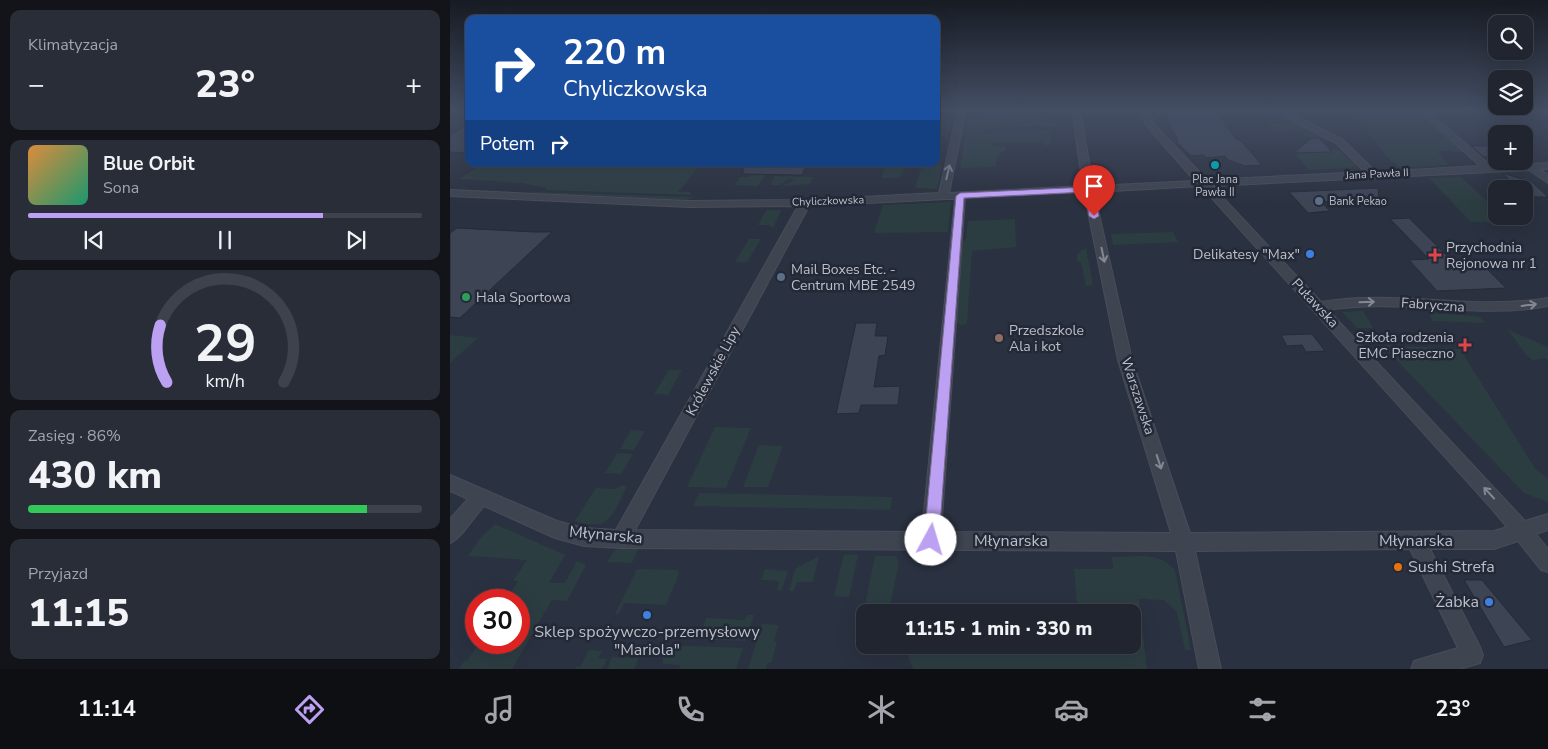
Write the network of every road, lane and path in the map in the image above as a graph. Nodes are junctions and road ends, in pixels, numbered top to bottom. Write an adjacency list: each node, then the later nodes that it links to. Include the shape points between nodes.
1 (955, 141): 16 (street, one-way to 1)
2 (1081, 141): 13 (street, Warszawska)
3 (1166, 141): 12 (street, Puławska)
4 (1339, 141): 10 (street)
5 (1458, 141): 8 (street)
6 (1533, 166): 7 (street, Jana Pawła II)
7 (1548, 166)
8 (1488, 168): 10 (street, Jana Pawła II)
9 (1533, 168): 11 (street)
10 (1373, 174): 12 (street, Jana Pawła II)
11 (1548, 180)
12 (1205, 184): 13 (street, Chyliczkowska); 19 (street, Puławska)
13 (1088, 190): 15 (street, Chyliczkowska); 27 (street, Warszawska, one-way to 27, via 1126,360)
14 (450, 193): 17 (street, Chyliczkowska, via 681,204)
15 (960, 196): 16 (street, Chyliczkowska); 26 (street)
16 (943, 197): 17 (street, Chyliczkowska)
17 (805, 203): 25 (street, Królewskie Lipy)
18 (1548, 302): 19 (street, Fabryczna, one-way to 18, via 1380,302 1480,308)
19 (1318, 307): 23 (street, Puławska, one-way to 19)
20 (450, 483): 21 (street, Młynarska)
21 (482, 497): 24 (street); 25 (street, Młynarska, via 554,529 584,537)
22 (1548, 522): 23 (street, Młynarska)
23 (1520, 530): 28 (street, Młynarska, via 1494,540); 29 (street, Puławska)
24 (450, 534)
25 (621, 539): 26 (street, Młynarska)
26 (931, 540): 27 (street, Młynarska)
27 (1183, 541): 28 (street, Młynarska); 30 (street, Warszawska)
28 (1416, 541): 31 (street, via 1472,654)
29 (1548, 563)
30 (1210, 669)
31 (1422, 669)

